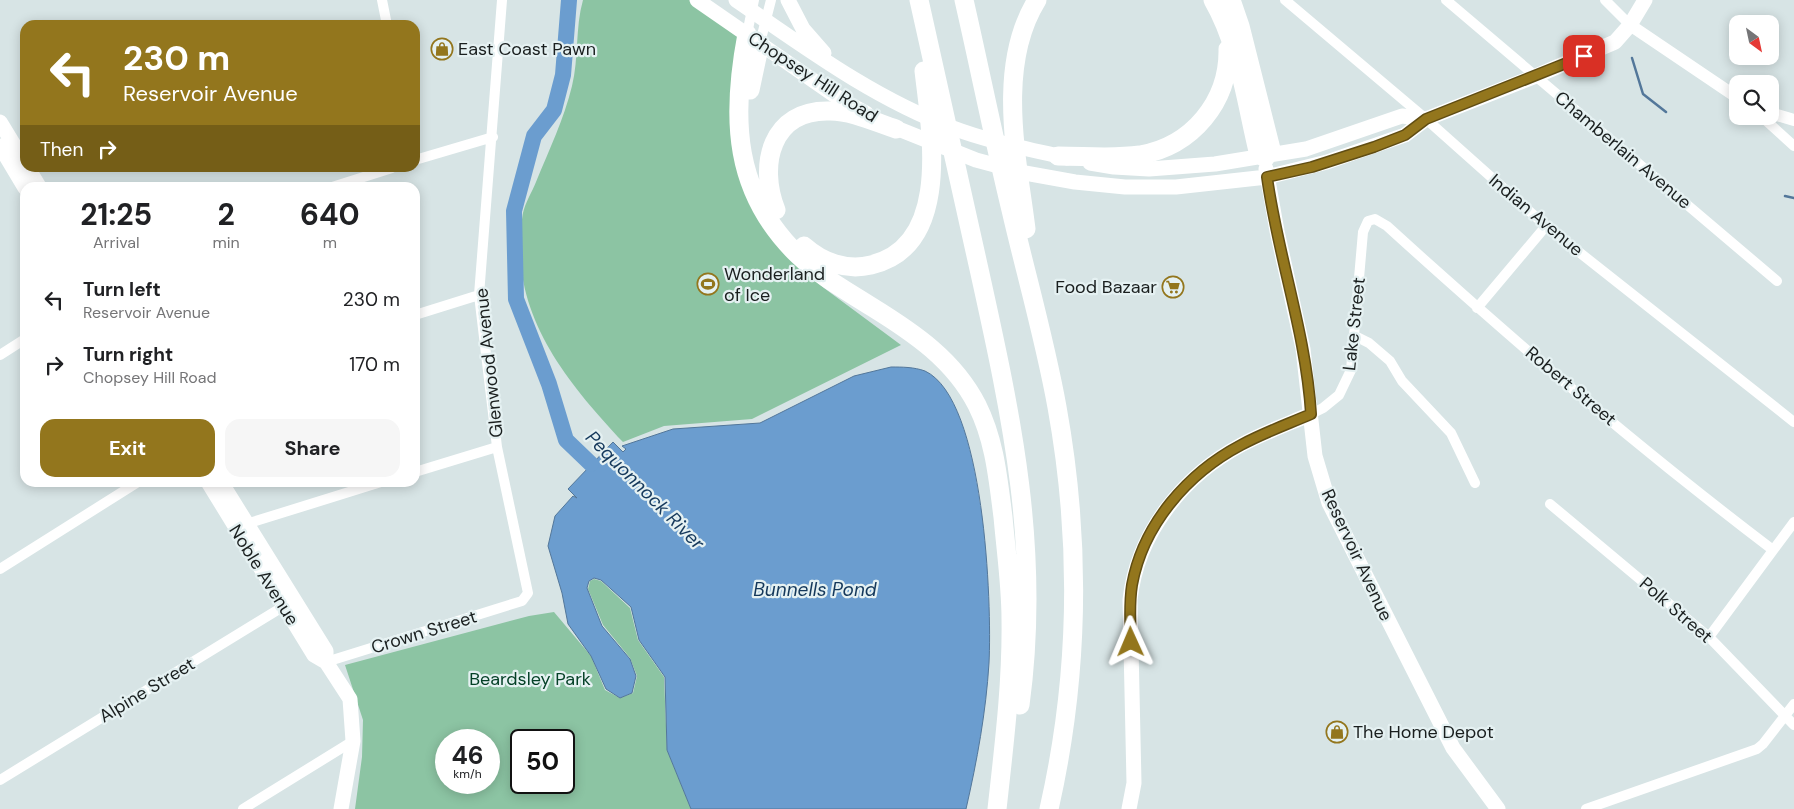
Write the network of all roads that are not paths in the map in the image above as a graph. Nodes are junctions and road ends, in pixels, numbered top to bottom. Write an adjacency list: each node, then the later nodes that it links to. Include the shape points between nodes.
1 (382, 0): 17 (street)
2 (502, 0): 30 (street, Glenwood Avenue)
3 (697, 0): 20 (main road, Chopsey Hill Road)
4 (736, 0): 16 (main road, Chopsey Hill Road)
5 (771, 0): 18 (street)
6 (788, 0): 21 (main road, via 803,29)
7 (914, 0): 40 (highway, via 932,158 927,205 915,234 899,252 886,260 868,266 840,265 823,260 808,249 793,235)
8 (919, 0): 77 (highway, via 1011,414 1024,517 1025,655 1017,723)
9 (964, 0): 45 (highway)
10 (1037, 0): 45 (highway, via 1019,48 1014,81 1017,152)
11 (1285, 0): 25 (street, Indian Avenue)
12 (1446, 0): 22 (street, Chamberlain Avenue)
13 (1605, 0): 19 (street)
14 (1643, 1): 19 (main road, Chopsey Hill Road)
15 (1220, 2): 33 (highway, via 1227,37 1227,69 1217,100 1193,130 1172,145 1141,155); 34 (highway, via 1240,26 1270,149)
16 (753, 5): 18 (main road, Chopsey Hill Road); 20 (street)
17 (386, 20)
18 (767, 21): 20 (street); 21 (main road, Chopsey Hill Road)
19 (1630, 25): 22 (main road, Chopsey Hill Road, via 1615,42); 23 (street)
20 (754, 39): 29 (main road, Chopsey Hill Road, via 840,99); 40 (highway, via 751,132 758,164); 77 (highway, via 737,97 738,134 746,168 767,216 785,241 809,265 914,334 945,360 972,396 990,439 999,482 1011,612 1009,688)
21 (844, 74): 33 (main road, Chopsey Hill Road, via 904,106 970,134)
22 (1536, 76): 25 (main road, Chopsey Hill Road); 43 (street, Chamberlain Avenue)
23 (1729, 92)
24 (1779, 116): 26 (street)
25 (1426, 119): 34 (main road, Chopsey Hill Road, via 1402,116 1320,146); 37 (main road, Chopsey Hill Road, via 1405,135 1374,147 1312,167); 42 (street, Indian Avenue)
26 (1794, 120)
27 (0, 122): 32 (main road)
28 (1771, 125): 31 (street)
29 (902, 131): 37 (main road, Chopsey Hill Road, via 976,160 1092,184 1201,186); 40 (highway, via 830,111 809,114 791,122 774,141 767,164 769,188)
30 (493, 137): 35 (street); 44 (street, Glenwood Avenue)
31 (1794, 146)
32 (10, 155): 38 (main road)
33 (1051, 155): 34 (main road, Chopsey Hill Road, via 1114,167 1149,169)
34 (1265, 158): 37 (main road, Reservoir Avenue)
35 (420, 159)
36 (379, 172): 39 (street)
37 (1267, 177): 51 (main road, Reservoir Avenue, via 1303,349)
38 (22, 182)
39 (347, 182)
40 (776, 210)
41 (1371, 220): 46 (street, Robert Street, via 1387,226); 48 (street, Lake Street, via 1365,224 1363,232)
42 (1546, 226): 46 (street); 52 (street, Indian Avenue)
43 (1778, 281)
44 (479, 295): 47 (street); 53 (street, Glenwood Avenue)
45 (1035, 308): 78 (highway, via 1062,438 1070,501 1073,566 1069,687)
46 (1477, 308): 63 (street, Robert Street, via 1687,485)
47 (420, 313)
48 (1355, 336): 51 (street, Lake Street, via 1351,370 1342,390 1328,405); 55 (street, via 1390,361 1402,381 1451,433)
49 (20, 342): 50 (street)
50 (0, 354)
51 (1311, 414): 74 (main road, via 1242,444 1201,471 1168,506 1144,546 1130,600 1134,783); 79 (main road, Reservoir Avenue, via 1317,463 1335,516 1453,748)
52 (1794, 422)
53 (497, 446): 54 (street); 65 (street, Glenwood Avenue, via 528,593)
54 (420, 470)
55 (1475, 483)
56 (130, 487): 64 (street)
57 (212, 487): 62 (main road, Noble Avenue)
58 (223, 487): 62 (main road, Noble Avenue)
59 (365, 487): 62 (street)
60 (1550, 504): 67 (street, Polk Street)
61 (1794, 522): 63 (street)
62 (241, 526): 66 (main road, Noble Avenue)
63 (1773, 550): 67 (street)
64 (0, 569)
65 (522, 601): 68 (street, Crown Street)
66 (289, 603): 68 (main road, Noble Avenue, via 326,650); 73 (street, Alpine Street)
67 (1709, 637): 70 (street, Polk Street)
68 (326, 662): 72 (main road, Noble Avenue, via 350,699)
69 (1794, 704): 70 (street)
70 (1786, 716): 71 (street, Polk Street); 80 (street, via 1757,749)
71 (1794, 725)
72 (352, 741): 75 (street); 76 (main road, Noble Avenue)
73 (0, 780)
74 (1131, 808)
75 (244, 809)
76 (341, 809)
77 (999, 809)
78 (1050, 809)
79 (1498, 809)
80 (1586, 809)

